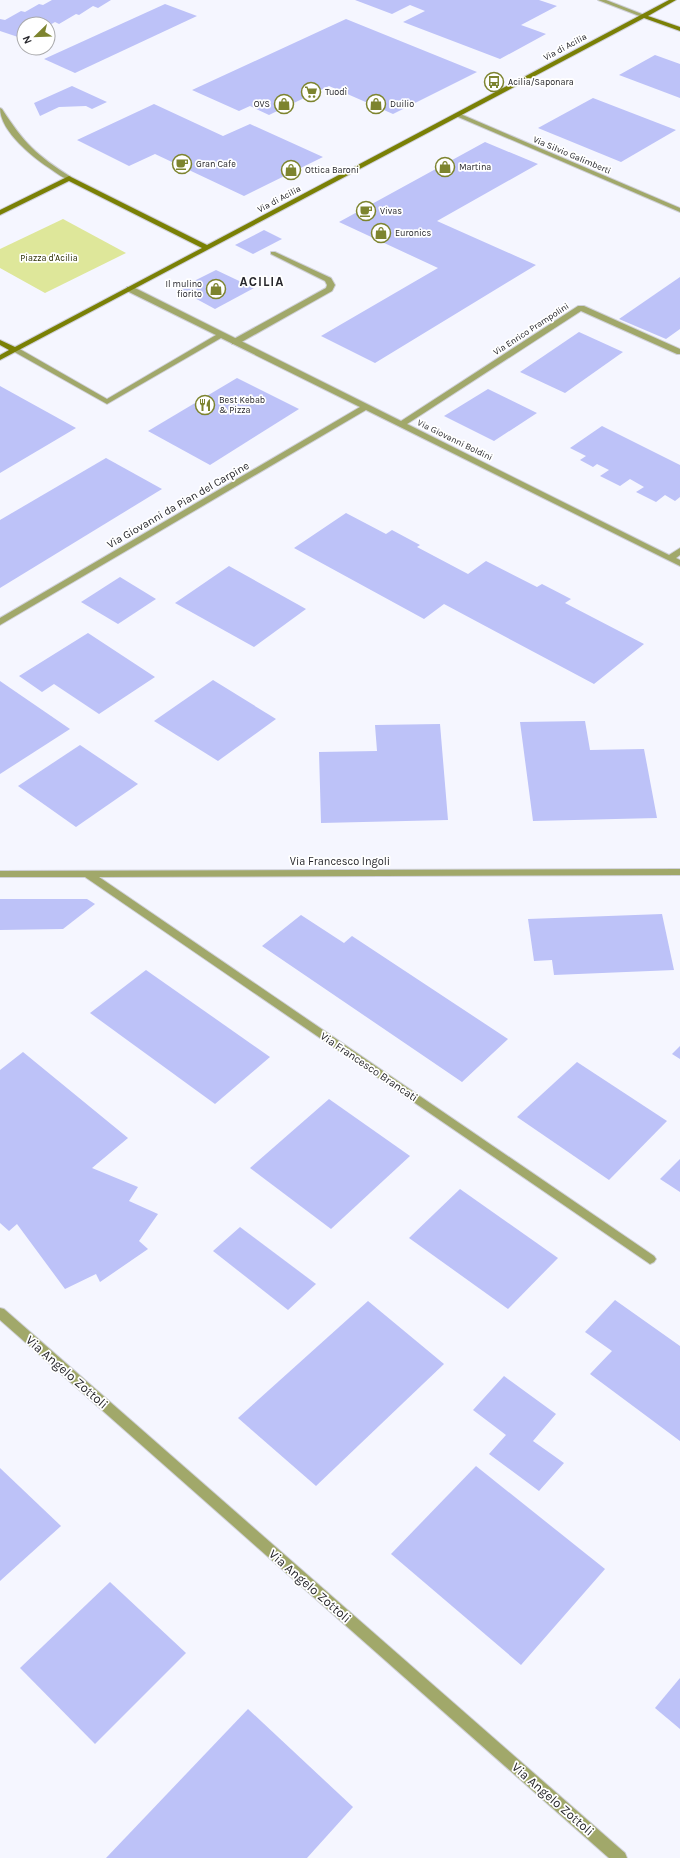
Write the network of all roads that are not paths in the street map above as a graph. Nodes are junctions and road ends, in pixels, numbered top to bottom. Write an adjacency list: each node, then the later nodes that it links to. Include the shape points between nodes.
1 (601, 0): 3 (street)
2 (673, 0): 3 (street, Via di Acilia)
3 (644, 16): 4 (street); 6 (street, Via di Acilia)
4 (680, 29)
5 (0, 110): 7 (street, via 14,134 28,150)
6 (458, 116): 8 (street, Via Silvio Galimberti); 10 (street, Via di Acilia)
7 (68, 178): 9 (street); 10 (street)
8 (680, 210)
9 (0, 213)
10 (207, 248): 12 (street, Via di Acilia)
11 (273, 253): 15 (street, via 328,280 331,285 329,289)
12 (130, 289): 13 (street, Via Giovanni Boldini); 16 (street, Via di Acilia)
13 (221, 335): 15 (street, Via Giovanni Boldini); 16 (street, via 107,402)
14 (0, 342): 16 (street)
15 (235, 342): 19 (street, Via Giovanni Boldini)
16 (15, 350): 18 (street, Via di Acilia)
17 (680, 352): 20 (street, Via Enrico Prampolini, via 581,308)
18 (0, 358)
19 (366, 407): 20 (street, Via Giovanni Boldini); 24 (street, Via Giovanni da Pian del Carpine)
20 (401, 425): 22 (street, Via Giovanni Boldini)
21 (680, 551): 22 (street)
22 (670, 558): 23 (street, Via Giovanni Boldini)
23 (680, 563)
24 (0, 622)
25 (680, 872): 27 (street, Via Francesco Ingoli)
26 (0, 874): 27 (street, Via Francesco Ingoli)
27 (87, 874): 28 (street, Via Francesco Brancati)
28 (650, 1260)
29 (0, 1313): 30 (street, Via Angelo Zottoli)
30 (620, 1858)

